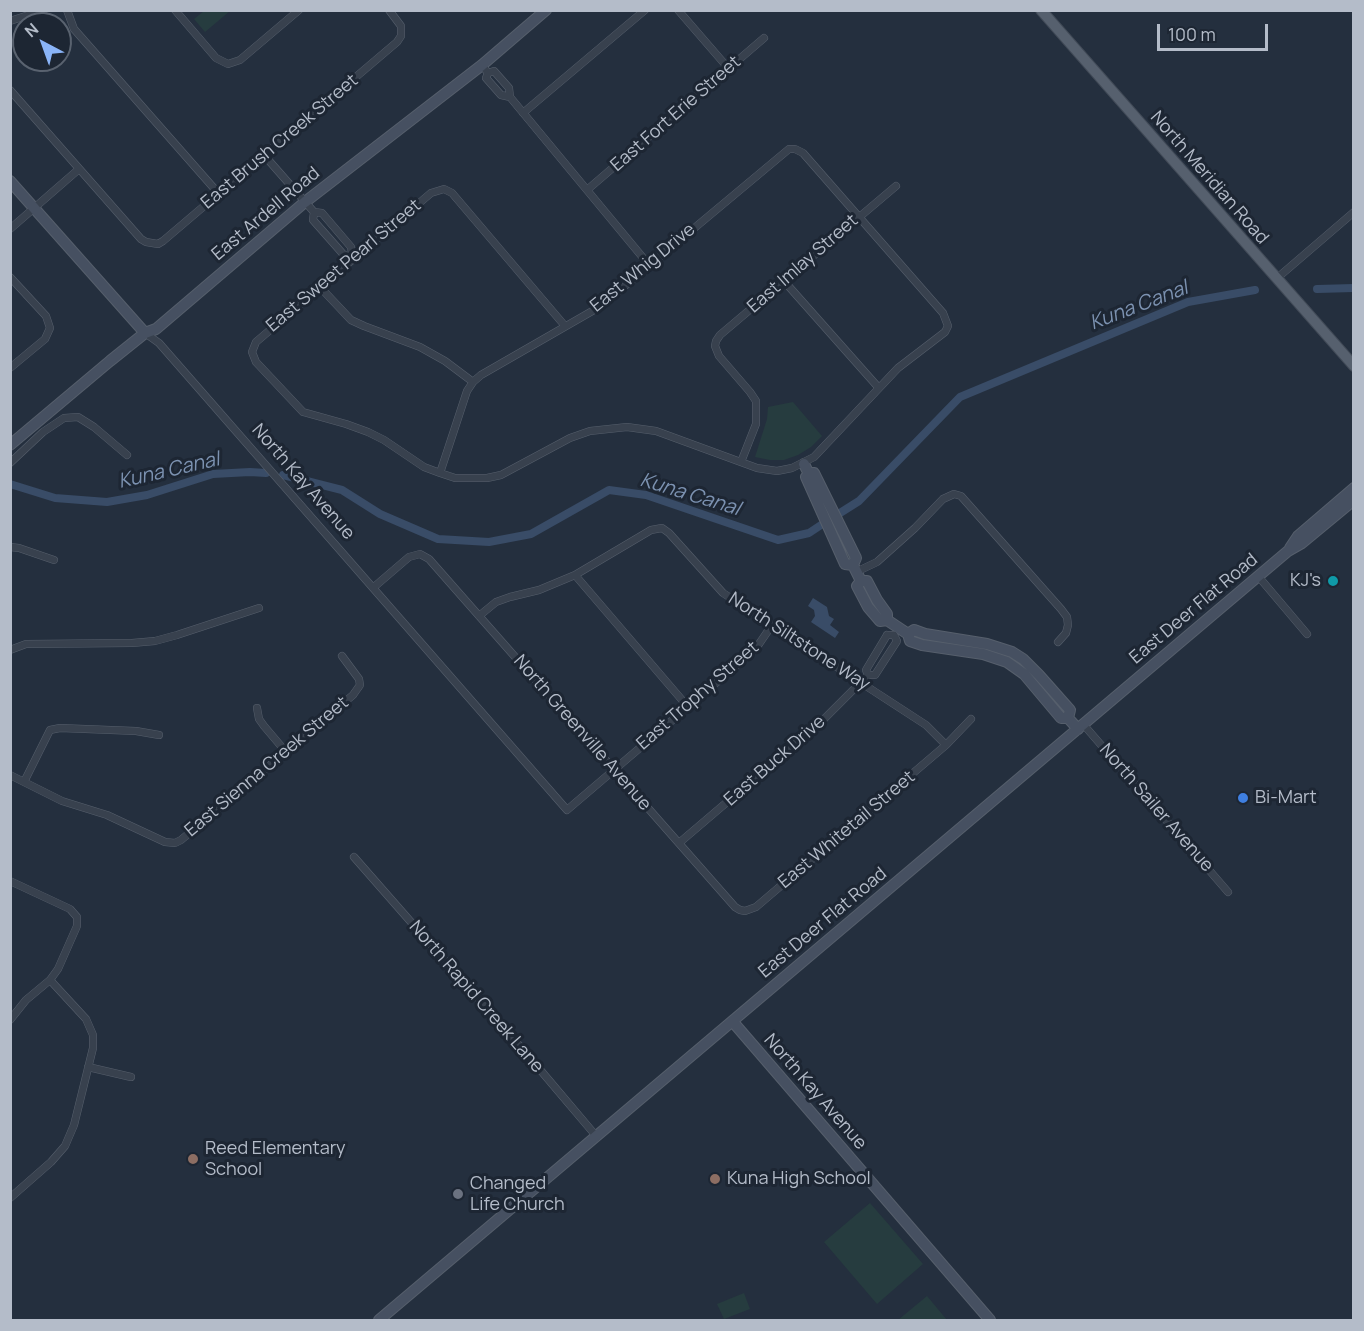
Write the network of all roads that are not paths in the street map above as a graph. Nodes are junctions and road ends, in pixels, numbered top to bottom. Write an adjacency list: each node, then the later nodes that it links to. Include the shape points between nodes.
1 (44, 10): 10 (street)
2 (67, 10): 21 (street, via 74,29)
3 (175, 10): 4 (street, via 216,58 228,64 240,60)
4 (299, 10)
5 (389, 10): 16 (street, East Brush Creek Street, via 402,31 397,42)
6 (546, 10): 12 (street, East Ardell Road)
7 (645, 10): 15 (street)
8 (678, 10): 13 (street)
9 (1041, 10): 30 (main road, North Meridian Road)
10 (10, 21)
11 (764, 38): 13 (street, East Fort Erie Street)
12 (485, 69): 15 (street, via 486,78); 22 (street, East Ardell Road)
13 (729, 69): 20 (street, East Fort Erie Street)
14 (10, 90): 17 (street)
15 (523, 113): 20 (street)
16 (264, 155): 21 (street, East Brush Creek Street); 22 (street)
17 (79, 169): 21 (street, East Brush Creek Street, via 141,238 151,244 163,241); 23 (street)
18 (10, 181): 23 (street, North Kay Avenue)
19 (896, 186): 25 (street, East Imlay Street)
20 (587, 190): 28 (street)
21 (219, 194)
22 (304, 202): 27 (street, via 314,212 322,213 351,247); 34 (street, East Ardell Road, via 156,329)
23 (33, 208): 26 (street); 34 (street, North Kay Avenue)
24 (1353, 212): 30 (street)
25 (859, 216): 28 (street, East Whig Drive, via 803,153 795,149 784,152); 31 (street, East Imlay Street); 38 (street, via 943,313 948,326)
26 (10, 229)
27 (353, 259): 32 (street, East Sweet Pearl Street); 33 (street, East Sweet Pearl Street, via 431,193 444,189 452,193)
28 (650, 265): 33 (street, East Whig Drive, via 601,306)
29 (10, 277): 36 (street, via 46,316 50,328 45,339)
30 (1276, 279): 35 (main road, North Meridian Road)
31 (784, 280): 38 (street); 41 (street, East Imlay Street, via 720,336 715,346 756,401 756,424)
32 (320, 286): 37 (street, via 351,320 420,347); 44 (street, East Sweet Pearl Street, via 256,342 252,352 256,362 303,412 368,432)
33 (565, 326): 37 (street, East Whig Drive)
34 (145, 333): 39 (street, East Ardell Road); 53 (street, North Kay Avenue, via 159,343)
35 (1353, 366)
36 (10, 368)
37 (473, 382): 44 (street)
38 (878, 387): 43 (street)
39 (10, 446)
40 (127, 455): 42 (street, via 78,417 56,422)
41 (741, 462): 43 (street, via 777,471); 44 (street, via 656,431 627,427 570,438 515,469 494,476 471,479)
42 (10, 463)
43 (806, 469): 50 (street, via 814,473 856,558)
44 (440, 473)
45 (1353, 488): 48 (street, East Deer Flat Road, via 1298,536)
46 (1353, 500): 48 (street, East Deer Flat Road)
47 (10, 547): 49 (street)
48 (1288, 551): 52 (street, East Deer Flat Road)
49 (54, 560)
50 (857, 573): 57 (street, via 867,581 887,620); 59 (street, via 877,562 943,500 954,495 965,499 1061,609 1068,625)
51 (575, 575): 55 (street, via 496,602); 56 (street, North Siltstone Way, via 651,530 662,528 723,593); 64 (street)
52 (1258, 576): 58 (street); 67 (street, East Deer Flat Road)
53 (374, 588): 55 (street, North Greenville Avenue, via 409,557 420,554 429,559); 74 (street, North Kay Avenue)
54 (259, 608): 60 (street, via 154,641 26,644)
55 (479, 616): 71 (street, North Greenville Avenue)
56 (772, 625): 63 (street, North Siltstone Way); 64 (street, East Trophy Street, via 755,649)
57 (900, 632): 62 (street, East Buck Drive, via 875,675); 62 (street, East Buck Drive, via 887,635 866,670); 67 (street, via 914,630 1012,652 1032,666 1070,710 1068,717)
58 (1307, 634)
59 (1058, 642)
60 (10, 650)
61 (342, 656): 70 (street, East Sienna Creek Street, via 357,673 360,685 354,695)
62 (868, 675): 63 (street, East Buck Drive)
63 (861, 683): 69 (street, North Siltstone Way, via 926,724); 75 (street, East Buck Drive)
64 (688, 707): 71 (street, East Trophy Street)
65 (257, 708): 70 (street, via 259,719)
66 (971, 719): 69 (street, East Whitetail Street)
67 (1081, 727): 78 (street, North Sailer Avenue); 82 (street, East Deer Flat Road)
68 (159, 735): 73 (street, via 50,730)
69 (946, 745): 79 (street, East Whitetail Street, via 756,907)
70 (286, 752): 73 (street, East Sienna Creek Street, via 181,840 170,843)
71 (614, 769): 74 (street, East Trophy Street); 75 (street, North Greenville Avenue)
72 (10, 775): 73 (street)
73 (24, 782)
74 (567, 810)
75 (679, 843): 79 (street, North Greenville Avenue, via 735,907)
76 (354, 857): 85 (street, North Rapid Creek Lane)
77 (10, 881): 80 (street, via 70,909 77,917 77,926)
78 (1228, 892)
79 (745, 911)
80 (50, 980): 81 (street); 83 (street, via 91,1027 93,1048)
81 (10, 1020)
82 (733, 1022): 85 (street, East Deer Flat Road); 88 (street, North Kay Avenue)
83 (88, 1066): 84 (street); 86 (street, via 65,1146)
84 (130, 1077)
85 (597, 1137): 87 (street, East Deer Flat Road)
86 (10, 1198)
87 (379, 1320)
88 (990, 1320)

